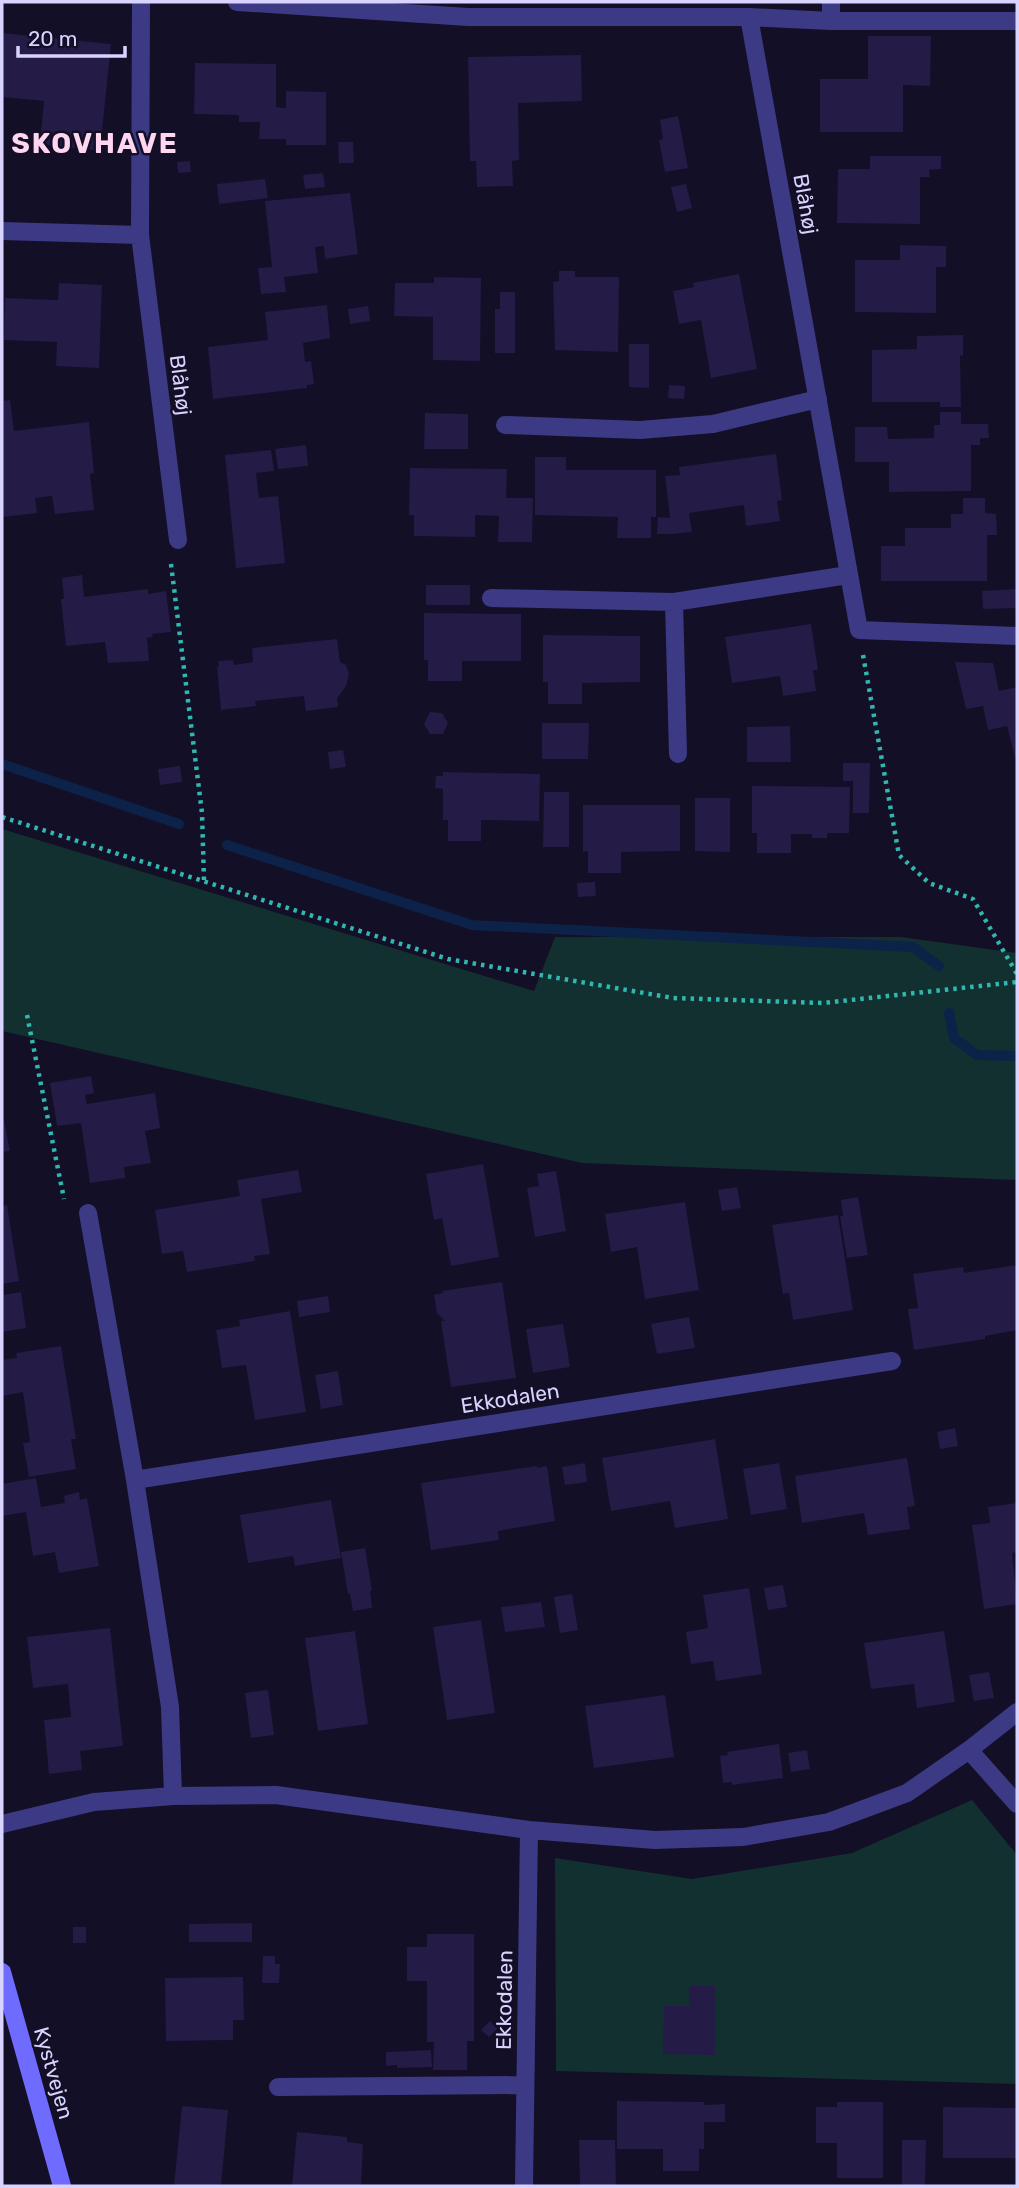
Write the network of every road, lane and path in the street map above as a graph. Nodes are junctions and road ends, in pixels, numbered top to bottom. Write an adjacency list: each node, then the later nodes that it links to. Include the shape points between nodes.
1 (141, 2): 9 (street, Blåhøj)
2 (237, 2): 4 (street)
3 (831, 2): 6 (street)
4 (467, 9): 5 (street)
5 (749, 17): 6 (street); 10 (street, Blåhøj)
6 (831, 21): 7 (street)
7 (1017, 21)
8 (2, 231): 9 (street)
9 (140, 235): 12 (street, Blåhøj)
10 (818, 399): 11 (street, via 713,424 640,430); 13 (street, Blåhøj)
11 (505, 425)
12 (178, 540): 20 (path, via 169,550 201,813)
13 (848, 575): 15 (street); 16 (street, Blåhøj)
14 (491, 598): 15 (street)
15 (674, 601): 18 (street)
16 (859, 630): 17 (street); 21 (path, via 899,855 929,883 973,899)
17 (1017, 636)
18 (678, 754)
19 (2, 817): 20 (path)
20 (204, 880): 22 (path, via 448,959 673,998 823,1003)
21 (1017, 974)
22 (1017, 982)
23 (27, 1015): 24 (path, via 65,1209)
24 (88, 1213): 26 (street)
25 (892, 1361): 26 (street, Ekkodalen)
26 (135, 1480): 29 (street, via 170,1707)
27 (1017, 1712): 28 (street)
28 (969, 1751): 30 (street); 32 (street, via 908,1793 830,1822 743,1837 655,1840)
29 (173, 1796): 31 (street, via 93,1802); 32 (street, via 276,1795)
30 (1017, 1804)
31 (2, 1824)
32 (529, 1830): 34 (street, Ekkodalen)
33 (2, 1972): 36 (street, Kystvejen)
34 (525, 2085): 35 (street); 37 (street, Ekkodalen)
35 (278, 2087)
36 (62, 2186)
37 (524, 2186)

